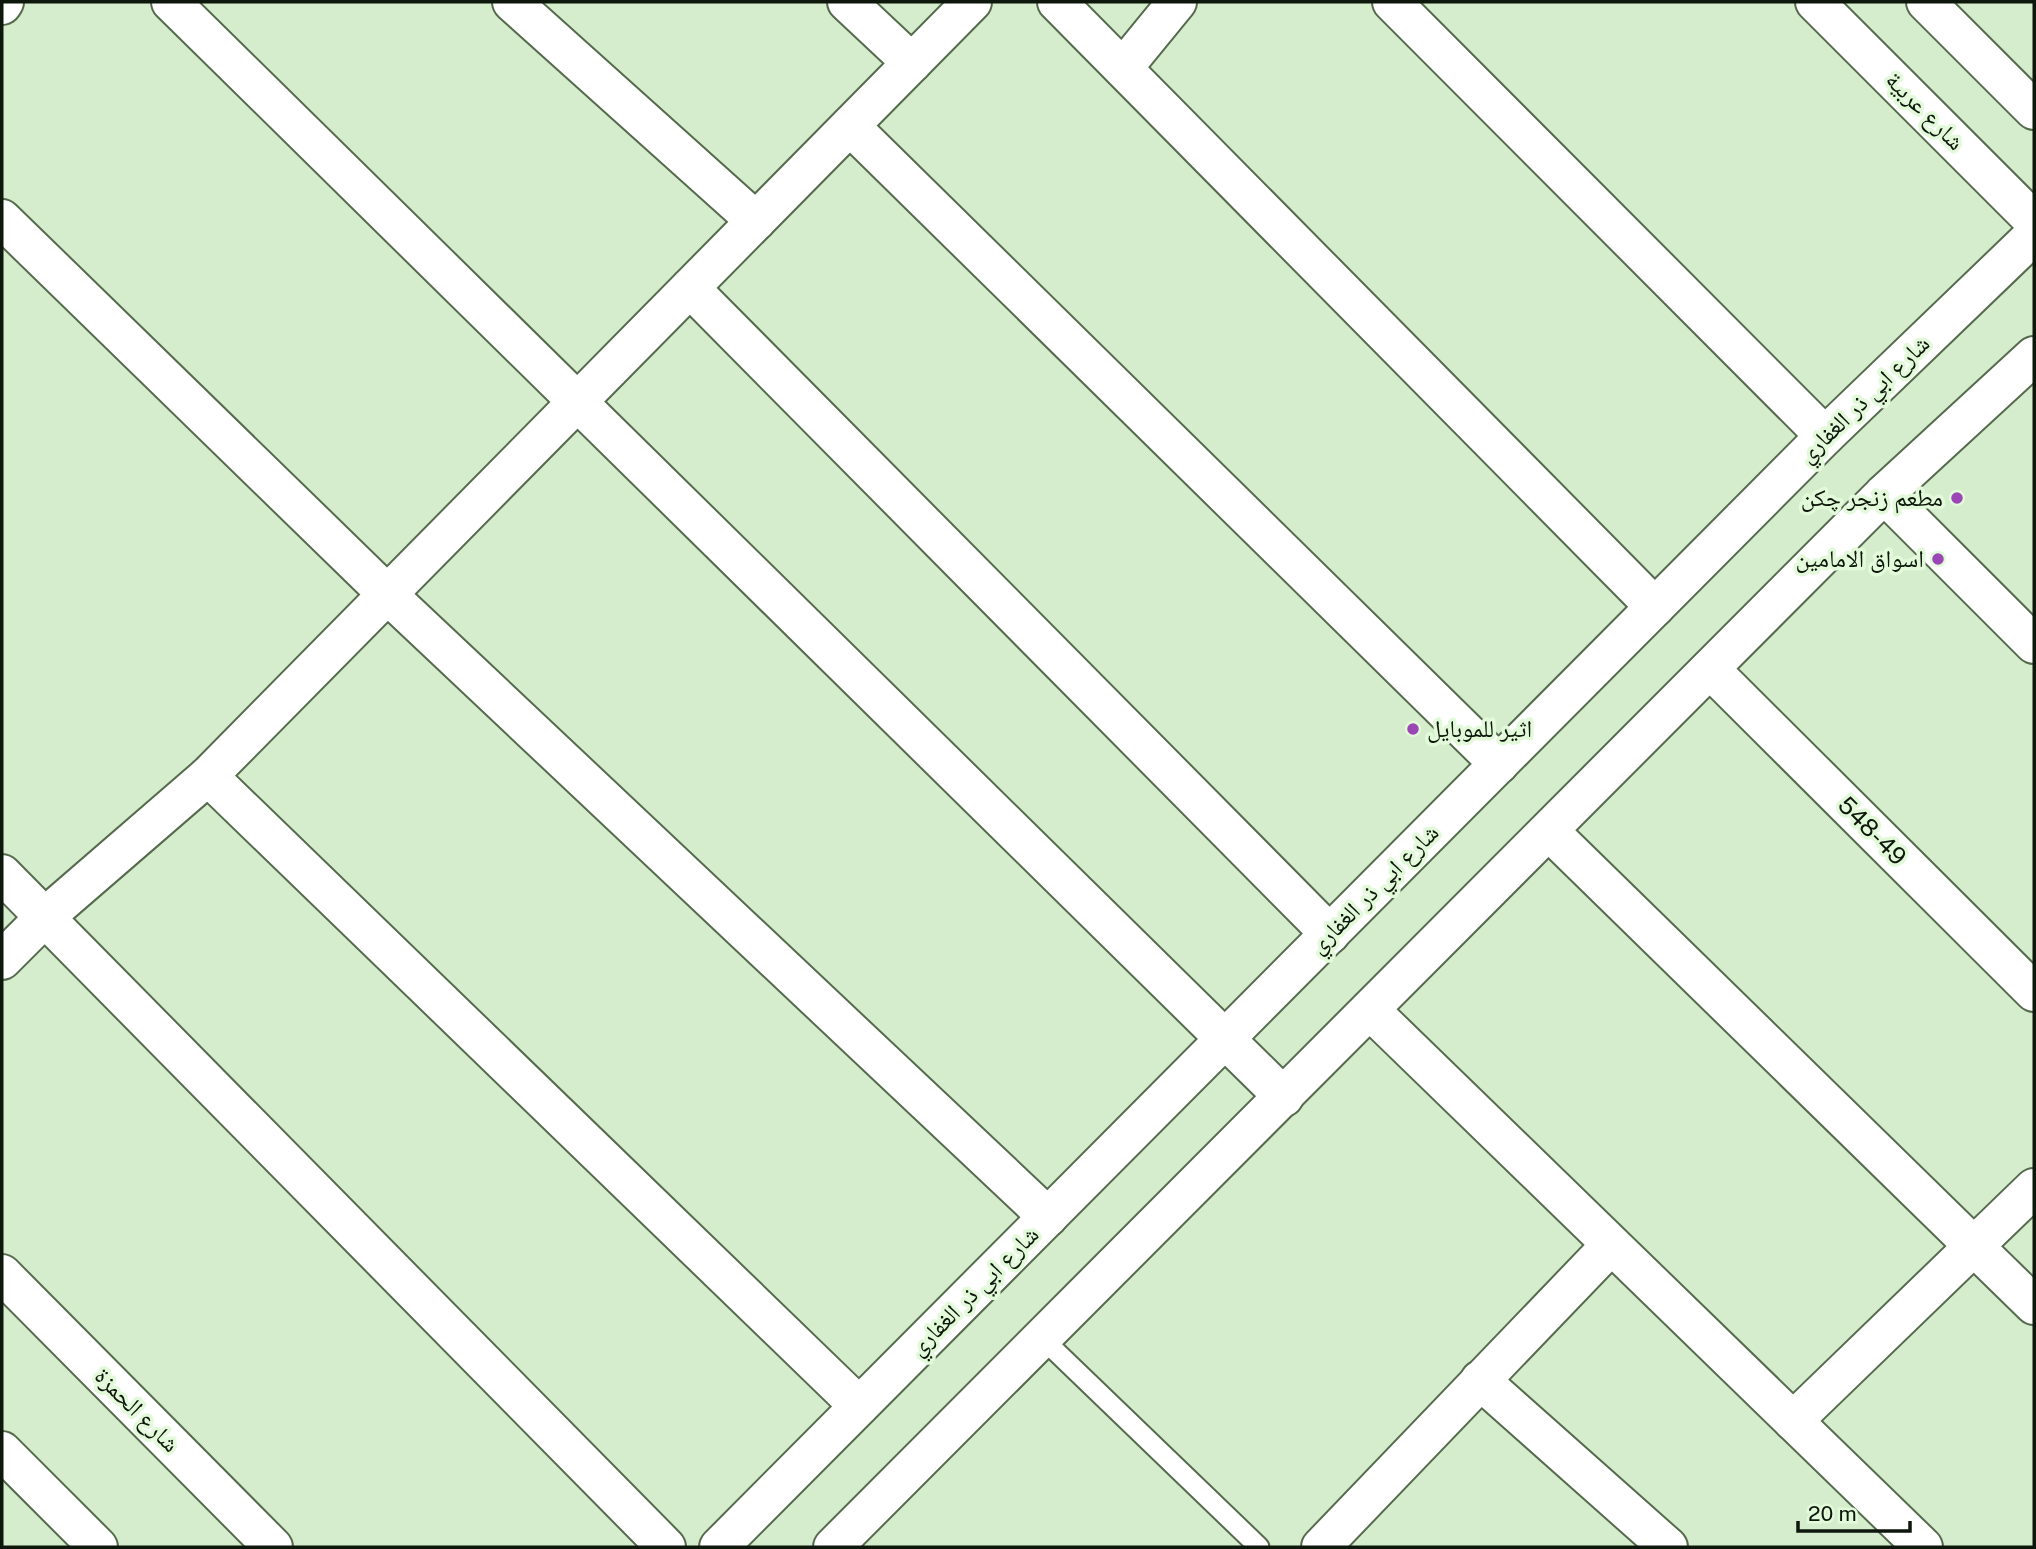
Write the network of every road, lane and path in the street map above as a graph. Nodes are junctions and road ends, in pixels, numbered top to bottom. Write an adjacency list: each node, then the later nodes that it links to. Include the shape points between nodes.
1 (171, 2): 20 (street)
2 (512, 2): 15 (street)
3 (847, 2): 10 (street)
4 (972, 2): 10 (street)
5 (1057, 2): 11 (street)
6 (1177, 2): 11 (street)
7 (1392, 2): 21 (street)
8 (1815, 2): 16 (street, شارع عربية)
9 (1926, 2): 12 (street)
10 (912, 63): 13 (street)
11 (1123, 68): 24 (street)
12 (2034, 110)
13 (850, 125): 15 (street); 27 (street)
14 (2, 219): 23 (street)
15 (756, 220): 18 (street)
16 (2034, 221)
17 (2034, 235): 21 (street, شارع ابي ذر الغفاري)
18 (690, 288): 20 (street); 32 (street)
19 (2034, 355): 22 (street)
20 (577, 401): 23 (street); 36 (street)
21 (1825, 436): 24 (street, شارع ابي ذر الغفاري)
22 (1884, 494): 25 (street); 26 (street)
23 (387, 594): 28 (street); 39 (street)
24 (1655, 607): 27 (street, شارع ابي ذر الغفاري)
25 (2034, 644)
26 (1710, 669): 29 (street); 34 (street, 548-49)
27 (1499, 764): 32 (street, شارع ابي ذر الغفاري)
28 (208, 776): 31 (street); 46 (street)
29 (1549, 831): 35 (street); 41 (street)
30 (2, 874): 31 (street)
31 (45, 917): 33 (street); 52 (street)
32 (1330, 934): 36 (street, شارع ابي ذر الغفاري)
33 (2, 960)
34 (2034, 992)
35 (1371, 1011): 37 (street); 40 (street)
36 (1225, 1039): 37 (street); 39 (street, شارع ابي ذر الغفاري)
37 (1284, 1097): 44 (street)
38 (2034, 1188): 41 (street)
39 (1048, 1217): 46 (street, شارع ابي ذر الغفاري)
40 (1611, 1245): 45 (street); 47 (street)
41 (1974, 1246): 43 (street); 47 (street)
42 (2, 1274): 51 (street, شارع الحمزة)
43 (2034, 1305)
44 (1044, 1340): 54 (street); 55 (lane)
45 (1480, 1380): 49 (street); 56 (street)
46 (859, 1406): 53 (street, شارع ابي ذر الغفاري)
47 (1793, 1421): 57 (street)
48 (2, 1451): 50 (street)
49 (1330, 1544)
50 (98, 1547)
51 (273, 1547)
52 (666, 1547)
53 (719, 1547)
54 (834, 1547)
55 (1259, 1547)
56 (1668, 1547)
57 (1923, 1547)

